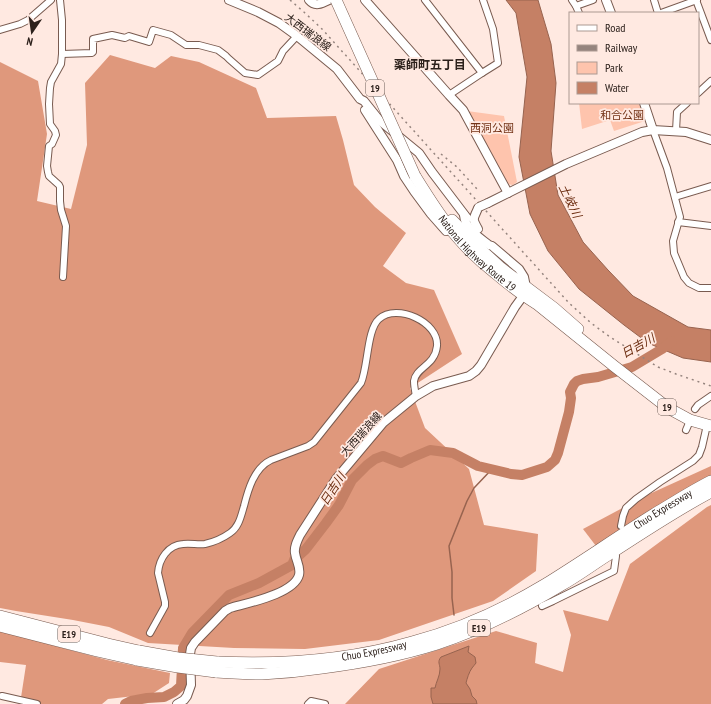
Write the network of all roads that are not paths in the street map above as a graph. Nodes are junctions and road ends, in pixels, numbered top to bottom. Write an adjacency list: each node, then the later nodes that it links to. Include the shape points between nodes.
1 (51, 0): 21 (street, via 28,20)
2 (60, 0): 24 (street)
3 (229, 0): 22 (main road, 大西瑞浪線, via 279,23)
4 (308, 0): 5 (main road, via 316,5)
5 (329, 0)
6 (336, 0): 37 (highway, National Highway Route 19 / 19, bridge)
7 (344, 0): 37 (highway, National Highway Route 19 / 19)
8 (365, 0): 28 (main road)
9 (425, 0): 25 (street)
10 (483, 0): 25 (street, via 492,29 498,63)
11 (572, 0): 16 (street)
12 (593, 0): 16 (street)
13 (606, 0): 18 (main road)
14 (654, 0): 19 (street)
15 (697, 0): 20 (street); 23 (street)
16 (576, 6): 17 (street)
17 (579, 12)
18 (611, 12)
19 (660, 12)
20 (663, 12)
21 (0, 30)
22 (297, 36): 24 (street, via 283,51 278,61 258,75 245,73 218,50 200,45 186,45 171,35 153,30 149,42 129,36 125,38 112,35 93,39 92,53); 29 (main road, 大西瑞浪線, via 337,69)
23 (711, 38)
24 (62, 54): 48 (street, via 61,64 50,88 50,124 56,135 52,144 48,146 47,166 50,176 60,187 61,210 66,222)
25 (482, 73): 28 (street)
26 (711, 81): 27 (street)
27 (699, 92)
28 (449, 96): 39 (main road, via 463,110)
29 (360, 99): 35 (main road, via 380,121); 36 (main road)
30 (644, 104): 32 (main road)
31 (686, 104): 33 (street, via 677,112)
32 (653, 130): 33 (main road); 39 (main road, via 642,132 566,164); 40 (street, via 668,168)
33 (676, 131): 34 (main road)
34 (711, 140)
35 (411, 146): 36 (main road, via 406,146 396,156); 42 (main road, via 419,153)
36 (397, 160): 47 (main road, via 404,176 431,214)
37 (417, 174): 47 (highway, National Highway Route 19 / 19, via 430,201 457,238); 50 (highway, National Highway Route 19 / 19, via 448,216)
38 (711, 186): 40 (street)
39 (508, 193): 41 (main road, bridge)
40 (675, 197): 43 (street, via 680,217)
41 (479, 208): 42 (main road); 45 (main road, via 474,215)
42 (464, 215): 45 (main road); 46 (main road, via 471,230)
43 (678, 222): 44 (street); 49 (street, via 673,241 674,253 684,277 699,288)
44 (711, 226)
45 (478, 229): 46 (main road)
46 (492, 246): 50 (main road, via 519,269 524,278)
47 (476, 258): 50 (highway, National Highway Route 19 / 19)
48 (63, 277)
49 (711, 288)
50 (525, 291): 51 (main road, 大西瑞浪線, via 476,371 470,376 433,386); 55 (highway, National Highway Route 19 / 19, via 537,304 631,376 668,408 690,420)
51 (416, 396): 64 (street, via 414,380 433,359 437,341 431,330 420,320 399,312 389,313 375,323 361,383 314,442 266,462 253,480 237,526 232,532 205,544 175,545 163,556 158,573 165,606); 68 (main road, 大西瑞浪線, via 383,424 336,479 300,535 295,552 299,568 296,580 272,596 225,611 195,642 190,654 191,685)
52 (711, 396): 53 (street)
53 (695, 409)
54 (689, 423): 56 (street)
55 (710, 423): 59 (street, via 699,455 626,508)
56 (686, 430)
57 (711, 481): 66 (highway, Chuo Expressway / E19, via 642,521 543,585 465,624 412,642 371,652 327,659)
58 (711, 492): 66 (highway, Chuo Expressway / E19, via 561,586 486,625 438,644 375,660 289,672 261,674)
59 (621, 526)
60 (616, 556): 61 (street, via 614,571)
61 (542, 606)
62 (0, 616): 65 (highway, Chuo Expressway / E19, via 108,644)
63 (0, 626): 65 (highway, Chuo Expressway / E19, via 97,651)
64 (150, 633)
65 (138, 655): 66 (highway, Chuo Expressway / E19, bridge, via 178,667)
66 (217, 667)
67 (2, 696): 69 (street)
68 (185, 702): 70 (main road, 大西瑞浪線)
69 (36, 704)
70 (176, 704)
71 (308, 704): 72 (street, via 310,701)
72 (325, 704)

